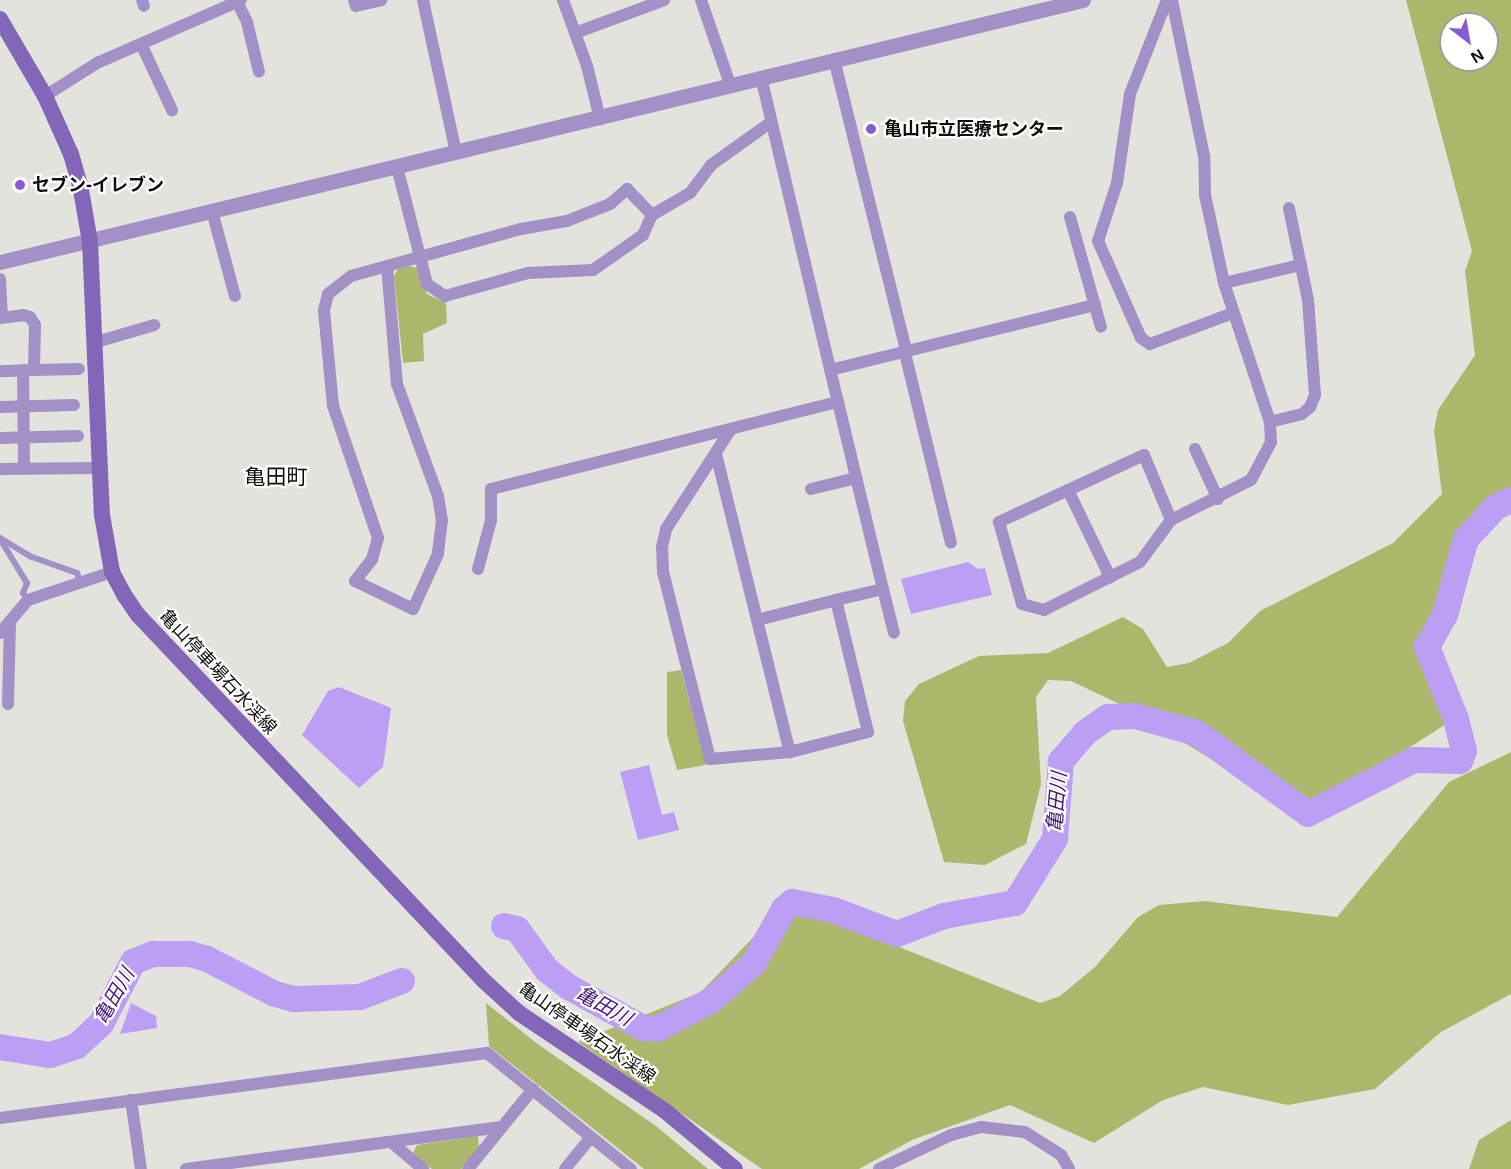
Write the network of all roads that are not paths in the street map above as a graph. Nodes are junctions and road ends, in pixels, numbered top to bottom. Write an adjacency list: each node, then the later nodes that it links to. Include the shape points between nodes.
1 (354, 0): 2 (street, via 356,6)
2 (381, 0)
3 (423, 0): 24 (street)
4 (563, 0): 14 (street)
5 (664, 0): 14 (street)
6 (701, 0): 19 (street)
7 (1083, 0): 11 (street)
8 (1167, 0): 39 (street, via 1130,94 1117,183 1098,241 1141,338 1150,345)
9 (1172, 0): 36 (street, via 1204,156 1205,195)
10 (239, 1): 12 (street); 17 (street)
11 (1058, 3): 16 (street)
12 (213, 6): 15 (street)
13 (0, 19): 20 (main road, 亀山停車場石水渓線)
14 (576, 33): 22 (street)
15 (142, 46): 20 (street, via 97,63); 21 (street)
16 (834, 59): 18 (street); 44 (street)
17 (259, 72)
18 (761, 77): 19 (street); 23 (street)
19 (730, 84): 22 (street)
20 (45, 96): 30 (main road, 亀山停車場石水渓線, via 71,154)
21 (172, 110)
22 (600, 118): 24 (street)
23 (771, 122): 28 (street, via 711,165 690,193); 47 (street)
24 (456, 152): 25 (street)
25 (397, 167): 27 (street); 31 (street)
26 (1289, 208): 33 (street)
27 (212, 211): 30 (street); 37 (street)
28 (652, 215): 31 (street, via 627,189 610,204 567,221 521,229); 31 (street, via 643,235 593,270 528,273 445,296 427,284)
29 (1070, 217): 38 (street)
30 (90, 242): 32 (street); 43 (main road, 亀山停車場石水渓線)
31 (419, 257): 34 (street)
32 (0, 262)
33 (1301, 265): 36 (street); 53 (street, via 1308,300 1315,395 1308,410)
34 (387, 266): 34 (street, via 342,281 328,294 324,310 333,406 378,538 372,560 355,581 412,609 438,554 442,520 438,496 397,384)
35 (0, 279): 40 (street)
36 (1224, 283): 39 (street)
37 (235, 296)
38 (1095, 305): 42 (street); 44 (street)
39 (1233, 313): 53 (street)
40 (1, 318): 46 (street, via 23,315 34,321)
41 (154, 325): 43 (street)
42 (1101, 327)
43 (93, 343): 60 (main road, 亀山停車場石水渓線)
44 (906, 353): 47 (street); 69 (street)
45 (79, 369): 46 (street)
46 (29, 370): 48 (street); 52 (street)
47 (830, 370): 49 (street)
48 (0, 371)
49 (838, 402): 54 (street); 63 (street)
50 (74, 405): 52 (street)
51 (0, 407): 52 (street)
52 (24, 407): 57 (street)
53 (1270, 422): 66 (street, via 1271,442 1251,480)
54 (731, 429): 59 (street); 70 (street, via 491,489 491,520)
55 (78, 436): 57 (street)
56 (0, 438): 57 (street)
57 (24, 438): 62 (street)
58 (1195, 449): 66 (street)
59 (716, 454): 77 (street); 82 (street, via 666,529 663,572 710,759)
60 (99, 468): 62 (street); 71 (main road, 亀山停車場石水渓線)
61 (0, 469): 62 (street)
62 (24, 469)
63 (856, 478): 64 (street); 74 (street)
64 (811, 489)
65 (1068, 490): 67 (street, via 1144,455); 72 (street); 72 (street, via 999,522 1022,603 1044,610)
66 (1218, 499): 67 (street)
67 (1171, 520): 72 (street, via 1140,562)
68 (0, 539): 73 (lane, via 32,557 77,573); 75 (lane, via 27,583 23,593)
69 (951, 543)
70 (478, 569)
71 (112, 572): 73 (street); 95 (main road, 亀山停車場石水渓線, via 138,615 483,980 528,1019 664,1110)
72 (1110, 577)
73 (81, 584): 75 (street)
74 (883, 589): 76 (street); 80 (street)
75 (28, 600): 78 (street)
76 (836, 600): 77 (street); 82 (street, via 868,732)
77 (757, 620): 82 (street)
78 (10, 621): 79 (street); 81 (street)
79 (0, 633)
80 (894, 633)
81 (8, 704)
82 (790, 753)
83 (533, 1089): 84 (street, via 487,1053); 86 (street); 87 (street)
84 (131, 1100): 85 (street); 89 (street)
85 (0, 1119)
86 (501, 1127): 88 (street); 92 (street)
87 (591, 1137): 93 (street); 94 (street)
88 (391, 1142): 90 (street); 91 (street)
89 (141, 1169)
90 (186, 1169)
91 (423, 1169)
92 (468, 1169)
93 (565, 1169)
94 (631, 1169)
95 (735, 1169)
96 (879, 1169): 97 (street, via 951,1135 981,1127 1025,1132 1061,1155)
97 (1069, 1169)

